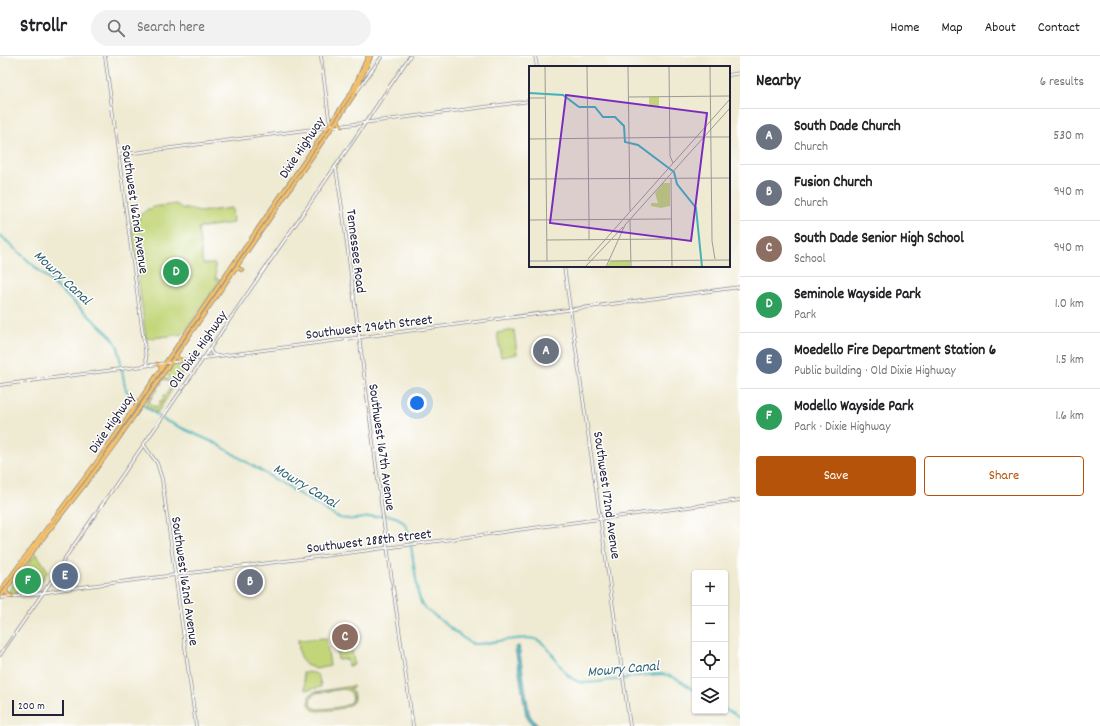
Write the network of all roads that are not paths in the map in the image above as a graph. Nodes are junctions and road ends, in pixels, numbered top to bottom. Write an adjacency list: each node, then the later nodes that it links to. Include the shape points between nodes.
1 (105, 56): 21 (street, Southwest 162nd Avenue)
2 (321, 56): 17 (street)
3 (368, 56): 17 (highway, Dixie Highway)
4 (372, 56): 11 (highway, Dixie Highway)
5 (382, 56): 11 (street)
6 (410, 56): 13 (street, Old Dixie Highway)
7 (536, 56): 8 (street)
8 (537, 66)
9 (740, 73): 10 (street)
10 (730, 75)
11 (354, 95): 14 (highway, Dixie Highway)
12 (529, 101): 15 (street)
13 (370, 117): 15 (street); 16 (street, Old Dixie Highway)
14 (338, 119): 17 (highway, Dixie Highway); 18 (highway)
15 (375, 122): 16 (street)
16 (365, 123): 18 (street); 23 (street, Old Dixie Highway)
17 (332, 125): 18 (street); 19 (highway, Dixie Highway); 20 (highway, Dixie Highway)
18 (342, 126)
19 (326, 128): 20 (highway); 21 (street); 22 (highway, Dixie Highway)
20 (317, 150): 24 (highway, Dixie Highway)
21 (119, 155): 48 (street, Southwest 162nd Avenue)
22 (300, 167): 24 (highway); 25 (highway, Dixie Highway)
23 (335, 167): 37 (street, Tennessee Road); 38 (street, Old Dixie Highway)
24 (290, 189): 26 (highway, Dixie Highway)
25 (284, 192): 26 (highway); 27 (highway, Dixie Highway)
26 (273, 214): 29 (highway)
27 (246, 246): 28 (highway, Dixie Highway); 29 (highway)
28 (240, 255): 31 (highway); 34 (highway)
29 (241, 261): 31 (highway)
30 (564, 267): 35 (street, Southwest 172nd Avenue)
31 (234, 270): 32 (highway); 34 (highway)
32 (242, 270)
33 (740, 287): 35 (street, Southwest 296th Street)
34 (220, 288): 36 (highway, via 202,310); 36 (highway, Dixie Highway, via 207,311)
35 (570, 309): 37 (street, Southwest 296th Street); 61 (street, Southwest 172nd Avenue)
36 (189, 332): 39 (highway, Dixie Highway); 44 (highway, via 172,357); 45 (highway, Dixie Highway)
37 (359, 338): 40 (street, Southwest 296th Street); 65 (street, Southwest 167th Avenue)
38 (210, 349): 40 (street, via 212,354); 41 (street, Old Dixie Highway)
39 (176, 355): 43 (highway, via 178,359); 44 (highway, Dixie Highway)
40 (219, 356): 41 (street, Southwest 296th Street)
41 (204, 358): 42 (street, Southwest 296th Street); 47 (street, Old Dixie Highway)
42 (197, 359): 43 (street, Southwest 296th Street); 47 (street)
43 (185, 360): 44 (street, Southwest 296th Street)
44 (172, 362): 45 (street, Southwest 296th Street); 51 (highway, Dixie Highway)
45 (166, 363): 46 (street, Southwest 296th Street); 49 (highway, Dixie Highway); 51 (highway)
46 (157, 364): 48 (street, Southwest 296th Street); 49 (highway, via 161,366)
47 (200, 364): 57 (street, Old Dixie Highway)
48 (147, 365): 50 (street, Southwest 296th Street)
49 (161, 370): 52 (highway, Dixie Highway)
50 (0, 385)
51 (150, 393): 52 (highway, Dixie Highway)
52 (142, 402): 53 (highway, Dixie Highway)
53 (139, 406): 54 (highway, Dixie Highway); 56 (highway, Dixie Highway)
54 (128, 417): 55 (highway, Dixie Highway); 56 (highway)
55 (114, 438): 58 (highway); 59 (highway, Dixie Highway)
56 (117, 440): 58 (highway, Dixie Highway)
57 (144, 444): 68 (street, Southwest 162nd Avenue, via 162,476); 69 (street, Old Dixie Highway)
58 (102, 462): 62 (highway, Dixie Highway)
59 (68, 500): 62 (highway); 63 (highway, Dixie Highway)
60 (740, 500): 61 (street, Southwest 288th Street)
61 (601, 518): 65 (street, Southwest 288th Street); 79 (street, Southwest 172nd Avenue)
62 (56, 521): 64 (highway, Dixie Highway)
63 (51, 522): 64 (highway); 66 (highway, Dixie Highway)
64 (39, 543): 67 (highway, Dixie Highway)
65 (387, 548): 68 (street, Southwest 288th Street); 78 (street, Southwest 167th Avenue)
66 (26, 556): 67 (highway); 71 (highway, Dixie Highway)
67 (16, 575): 70 (highway, Dixie Highway)
68 (175, 575): 72 (street, Southwest 288th Street); 77 (street, Southwest 162nd Avenue)
69 (47, 586): 72 (street, via 48,590); 73 (street, Old Dixie Highway)
70 (6, 590): 74 (highway, via 7,594); 75 (highway, Dixie Highway)
71 (0, 591)
72 (53, 592): 73 (street, Southwest 288th Street)
73 (42, 593): 74 (street, Southwest 288th Street); 76 (street, Old Dixie Highway)
74 (13, 597): 75 (street, Southwest 288th Street)
75 (0, 598)
76 (0, 655)
77 (196, 726)
78 (413, 726)
79 (630, 726)

